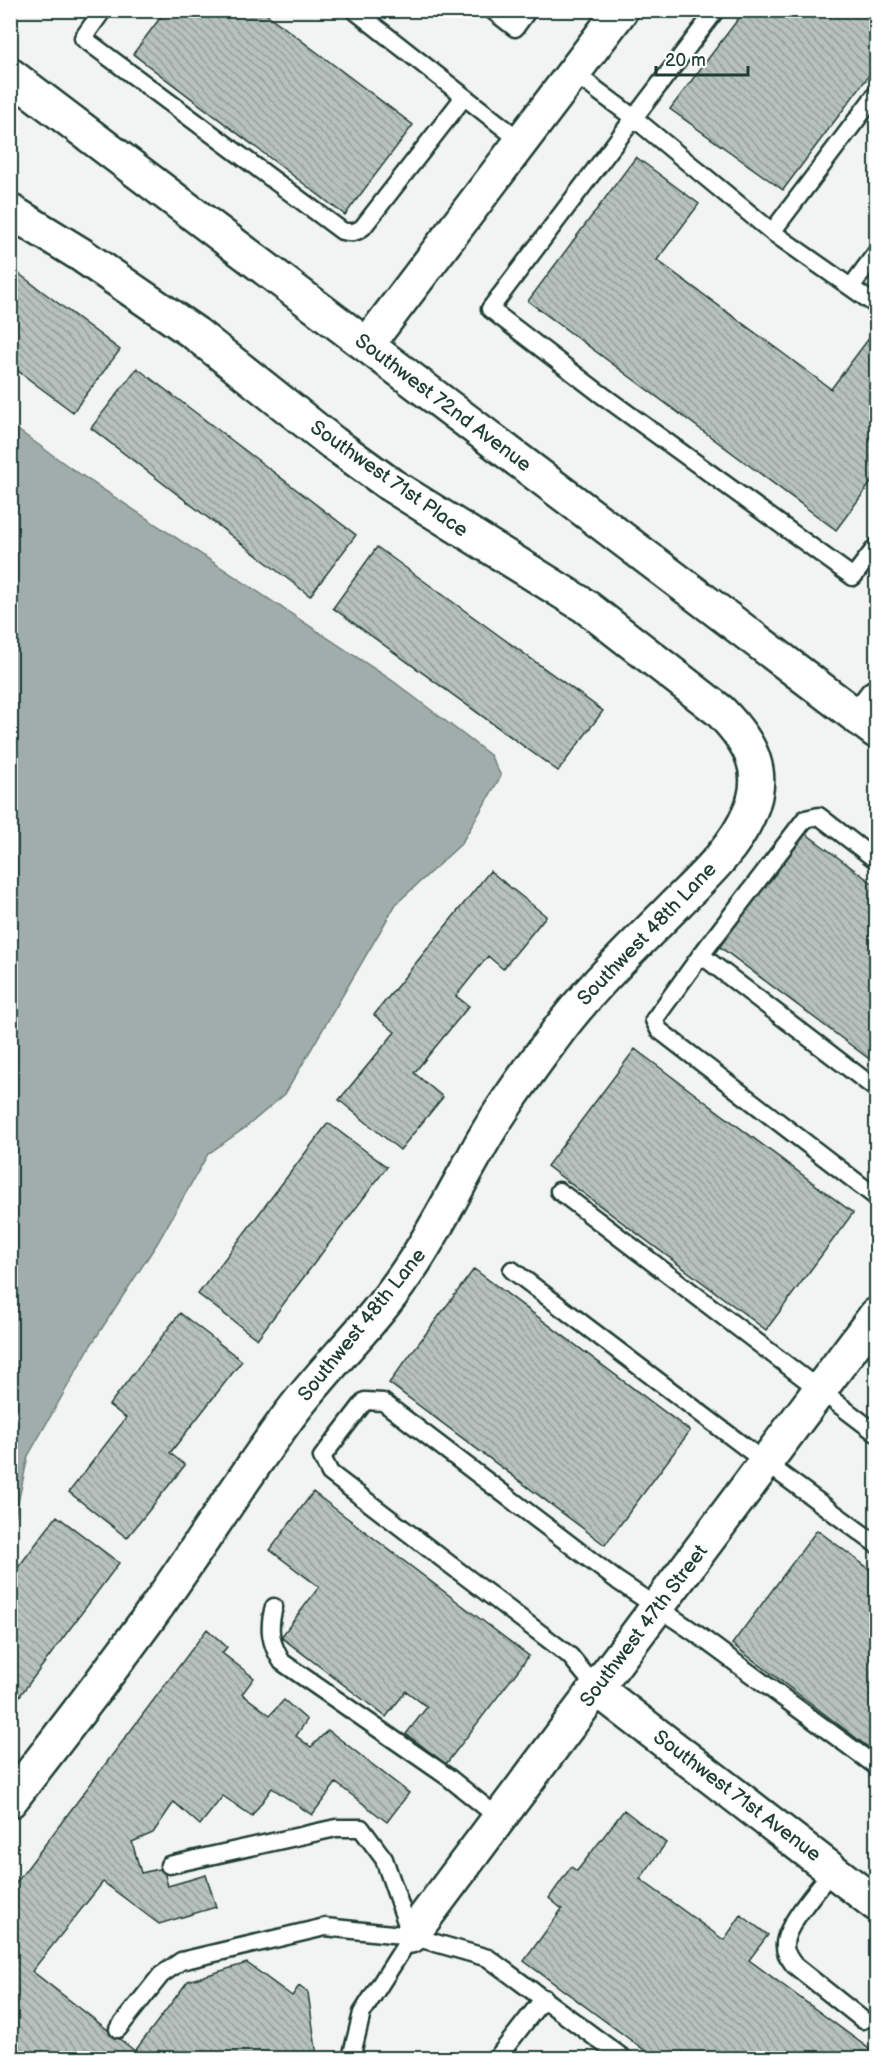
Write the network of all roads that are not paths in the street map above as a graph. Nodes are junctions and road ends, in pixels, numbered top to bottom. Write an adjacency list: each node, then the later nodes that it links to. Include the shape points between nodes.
1 (103, 10): 10 (lane, via 83,38 349,233 363,227)
2 (354, 10): 10 (lane)
3 (492, 10): 4 (lane, via 515,28)
4 (528, 10)
5 (621, 10): 7 (street)
6 (716, 10): 11 (lane)
7 (574, 73): 11 (lane); 12 (street)
8 (10, 75): 18 (street, Southwest 72nd Avenue)
9 (876, 94): 14 (lane)
10 (464, 97): 12 (lane)
11 (634, 118): 14 (lane); 19 (lane, via 490,309 853,577)
12 (522, 142): 18 (street)
13 (10, 211): 21 (street, Southwest 71st Place, via 196,334 391,485 585,606 720,711 747,742)
14 (772, 232): 16 (lane)
15 (876, 253): 16 (lane)
16 (851, 287): 17 (lane)
17 (876, 305)
18 (367, 345): 20 (street, Southwest 72nd Avenue)
19 (876, 547)
20 (871, 715)
21 (754, 760): 37 (street, Southwest 48th Lane, via 756,793 730,845 585,996 554,1036 489,1130 424,1249 403,1279 285,1421 155,1609)
22 (876, 860): 23 (lane, via 819,816 806,819)
23 (701, 955): 24 (lane); 26 (lane, via 654,1020 658,1030)
24 (876, 1089)
25 (559, 1191): 29 (lane)
26 (876, 1197)
27 (512, 1270): 31 (lane)
28 (876, 1315): 29 (street, Southwest 47th Street)
29 (820, 1390): 30 (lane); 31 (street, Southwest 47th Street)
30 (876, 1433)
31 (766, 1463): 32 (lane); 34 (street, Southwest 47th Street)
32 (876, 1544)
33 (274, 1607): 38 (lane, via 270,1638 282,1662 448,1777)
34 (657, 1607): 35 (street, Southwest 47th Street); 35 (lane, via 383,1402 365,1401 322,1456 330,1473 570,1656); 36 (lane)
35 (597, 1689): 38 (street, Southwest 47th Street); 40 (street, Southwest 71st Avenue)
36 (876, 1766)
37 (10, 1801)
38 (499, 1818): 42 (street, Southwest 47th Street)
39 (169, 1865): 42 (lane, via 336,1828 361,1828 384,1859)
40 (832, 1870): 41 (street, Southwest 71st Avenue); 44 (lane, via 789,1929 787,1955 794,1965)
41 (876, 1904)
42 (411, 1936): 43 (lane, via 488,1958); 45 (lane, via 325,1927 182,1961 161,1975); 46 (lane, via 362,2013)
43 (544, 1998): 47 (lane); 48 (lane)
44 (863, 2020)
45 (118, 2029)
46 (351, 2058)
47 (497, 2058)
48 (623, 2058)

